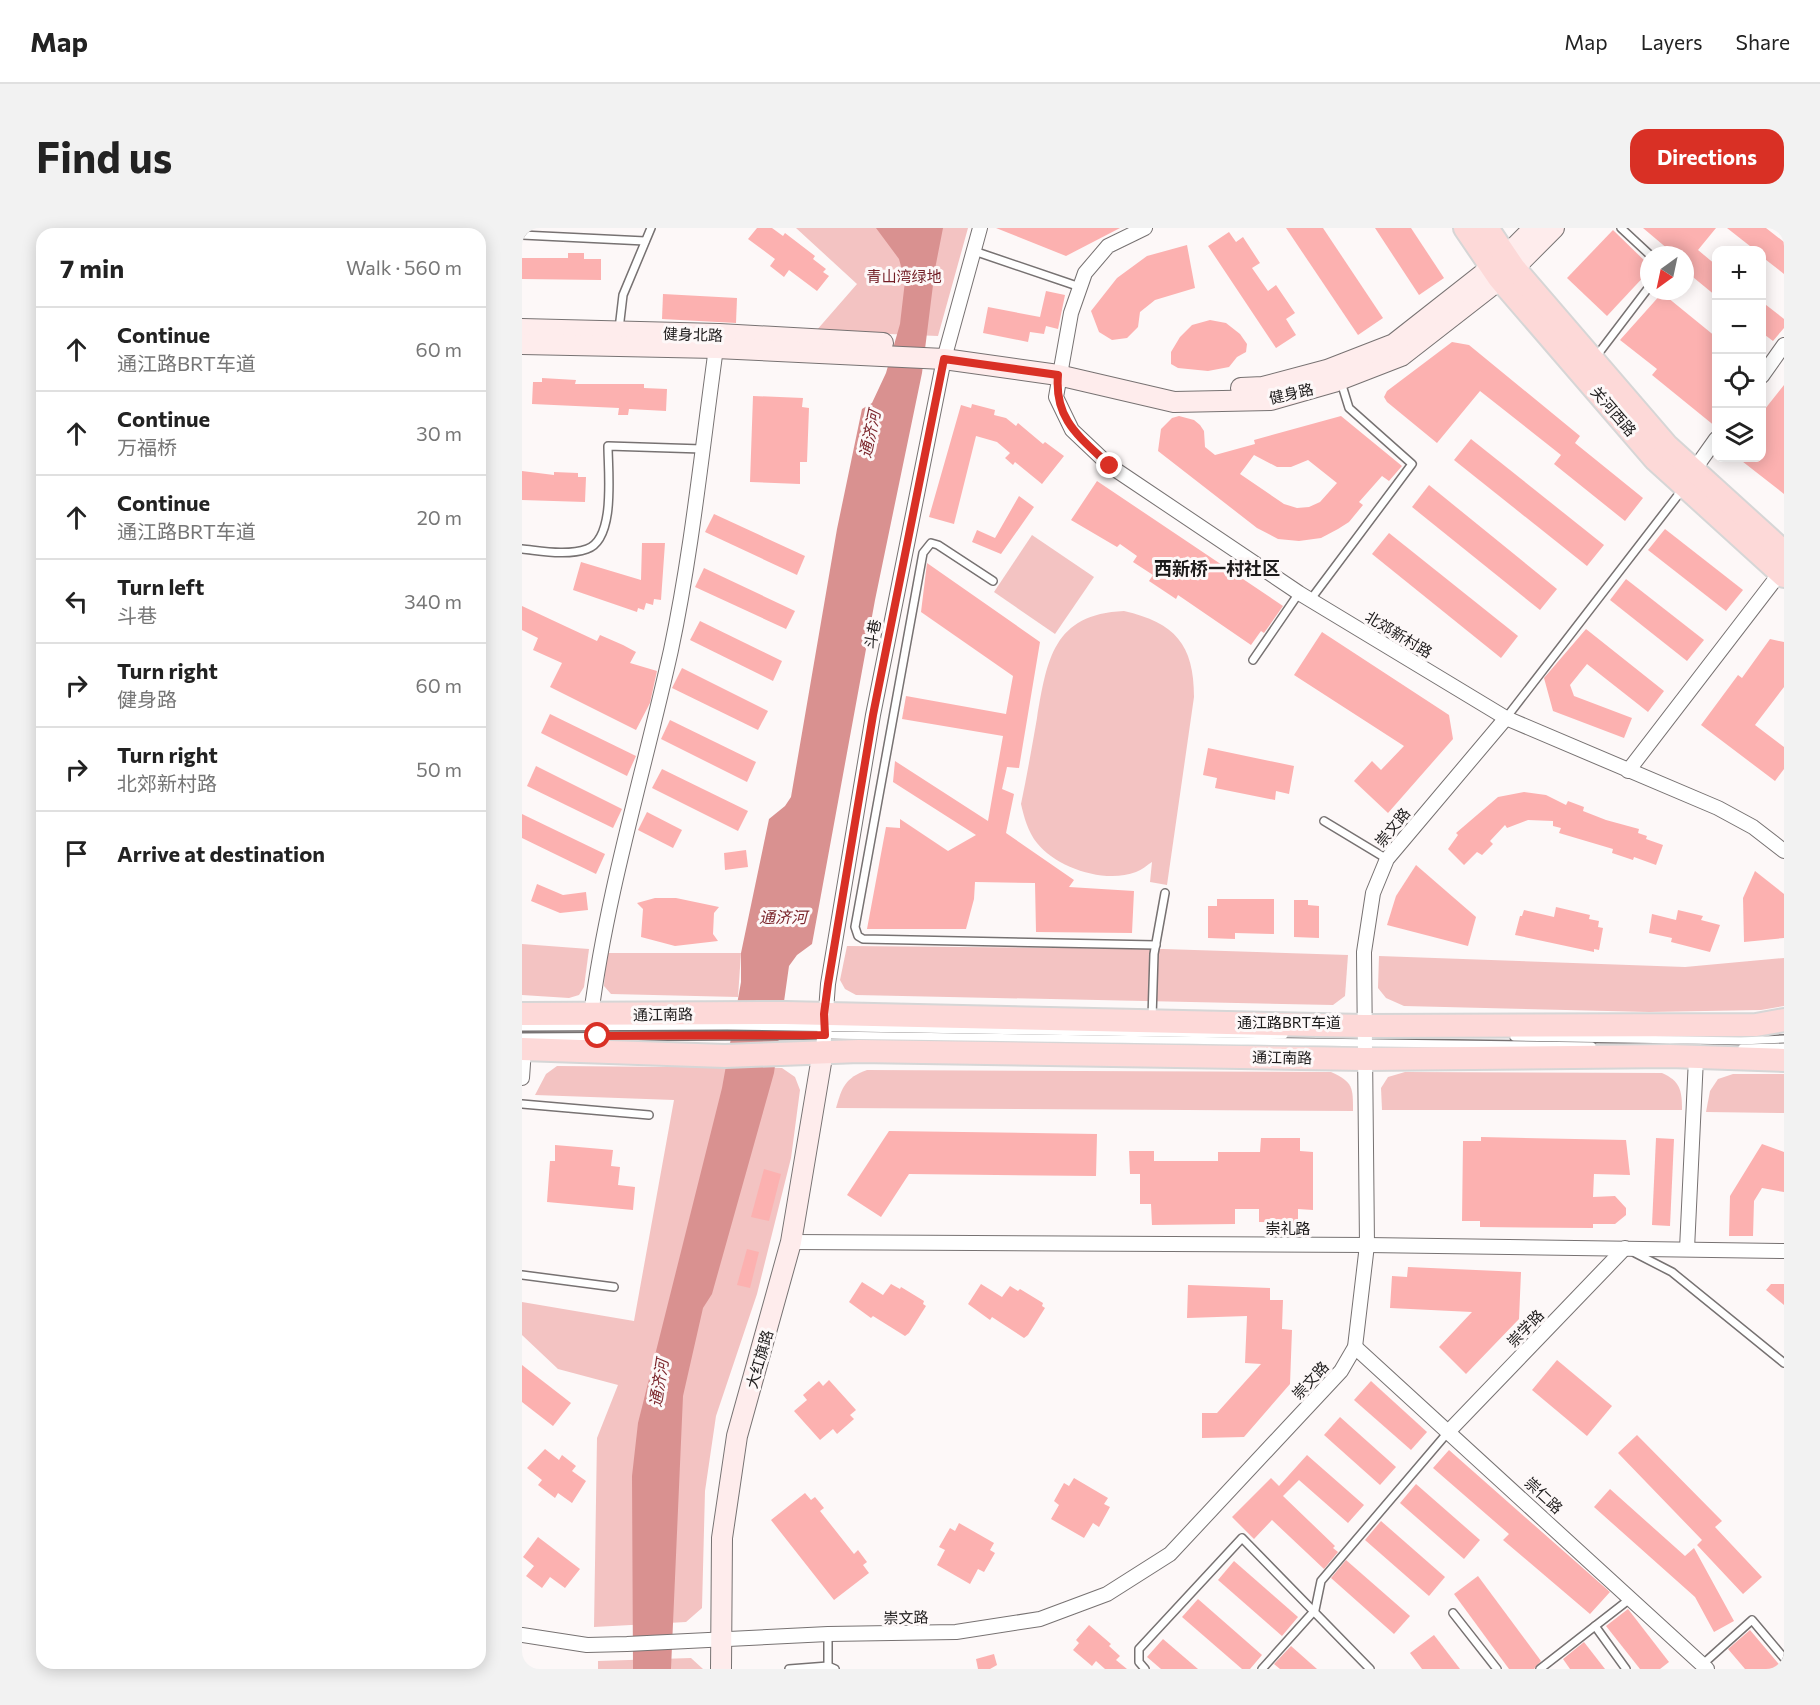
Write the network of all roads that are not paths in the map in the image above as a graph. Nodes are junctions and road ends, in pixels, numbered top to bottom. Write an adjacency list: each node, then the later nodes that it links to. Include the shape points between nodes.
1 (651, 228): 10 (lane)
2 (980, 228): 12 (street, 斗巷)
3 (1146, 228): 14 (street, 北郊新村路, via 1108,246 1085,273)
4 (1465, 228): 13 (main road, 关河西路)
5 (1487, 228): 13 (main road, 关河西路)
6 (1534, 228): 13 (main road, 健身路)
7 (1554, 228): 13 (main road, 健身路)
8 (1621, 228): 11 (lane)
9 (522, 235): 10 (lane)
10 (645, 241): 17 (lane, via 623,295)
11 (1640, 246)
12 (974, 251): 14 (lane); 22 (street, 斗巷)
13 (1503, 267): 23 (main road, 关河西路); 24 (main road, 健身路, via 1394,344 1327,370 1263,387 1166,390); 26 (main road, 健身路, via 1401,356); 29 (main road, 关河西路, via 1655,459)
14 (1080, 287): 24 (street, 北郊新村路)
15 (1640, 299): 23 (lane)
16 (522, 329): 17 (main road, 健身北路)
17 (618, 339): 18 (main road, 健身北路); 19 (main road, 健身北路); 20 (main road, 健身北路)
18 (522, 344)
19 (716, 348): 20 (main road, 健身北路); 28 (street)
20 (862, 349): 22 (main road, 健身路)
21 (1782, 353): 25 (street)
22 (945, 354): 24 (main road, 健身路); 48 (street, 斗巷, via 873,715)
23 (1593, 360): 29 (main road, 关河西路, via 1667,446)
24 (1059, 370): 26 (main road, 健身路, via 1173,402 1270,400); 33 (street, 北郊新村路, via 1056,398 1072,430 1110,466)
25 (1766, 371)
26 (1340, 380): 33 (lane, via 1349,408 1413,464)
27 (1712, 445): 29 (street)
28 (702, 449): 30 (lane, via 608,446 607,524 602,537 586,549); 47 (street, via 671,650 599,953)
29 (1689, 478): 31 (main road, 关河西路); 35 (lane)
30 (522, 549)
31 (1783, 567): 36 (street)
32 (993, 581): 41 (lane, via 938,545 932,543 923,553 855,927 858,936)
33 (1305, 596): 34 (lane); 35 (street, 北郊新村路)
34 (1253, 660)
35 (1506, 718): 36 (street, 北郊新村路); 39 (street, 崇文路)
36 (1628, 771): 38 (street, 北郊新村路, via 1718,808 1753,827)
37 (1324, 821): 39 (lane)
38 (1784, 851)
39 (1387, 859): 51 (street, 崇文路, via 1373,893 1364,952)
40 (1165, 893): 41 (lane)
41 (1156, 945): 44 (lane)
42 (522, 1014): 47 (main road, 通江南路)
43 (729, 1019): 46 (main road, 通江南路); 47 (main road, 通江南路); 50 (lane)
44 (1152, 1020): 48 (main road, 通江南路); 51 (main road, 通江南路)
45 (1784, 1020): 51 (main road, 通江南路, via 1756,1025)
46 (791, 1025): 48 (main road, 通江南路); 52 (lane)
47 (595, 1026): 50 (lane); 52 (lane); 54 (lane)
48 (824, 1032): 51 (main road, 通江南路); 52 (main road, 通江南路, via 780,1054); 59 (main road, 大红旗路)
49 (1784, 1039): 51 (lane)
50 (523, 1041): 54 (main road); 56 (street)
51 (1365, 1041): 53 (lane); 55 (main road, 通江南路); 60 (street, 崇文路)
52 (725, 1045): 54 (main road)
53 (1781, 1051): 55 (main road, 通江南路, via 1734,1060)
54 (622, 1053)
55 (1696, 1058): 62 (street)
56 (522, 1078)
57 (522, 1104): 58 (lane)
58 (649, 1115)
59 (791, 1242): 60 (street, 崇礼路); 75 (main road, 大红旗路, via 737,1436 722,1538)
60 (1367, 1245): 61 (street, 崇礼路); 66 (street, 崇文路)
61 (1625, 1248): 62 (street, 崇礼路); 67 (lane, via 1672,1272); 68 (street, 崇学路)
62 (1687, 1250): 63 (street, 崇礼路)
63 (1784, 1251)
64 (522, 1275): 65 (lane)
65 (614, 1287)
66 (1355, 1347): 68 (street, 崇仁路); 73 (street, 崇文路, via 1341,1371 1170,1554 1107,1594 1040,1619 957,1632)
67 (1784, 1363)
68 (1449, 1431): 69 (street, 崇仁路); 70 (lane, via 1321,1581)
69 (1631, 1598): 72 (lane); 77 (street, 崇仁路)
70 (1315, 1610): 81 (lane, via 1242,1538 1139,1649 1139,1662); 82 (lane); 83 (lane)
71 (1453, 1613): 84 (lane)
72 (1595, 1626): 85 (lane); 86 (lane)
73 (828, 1634): 75 (street, 崇文路); 78 (lane)
74 (522, 1635): 75 (street, 崇文路, via 587,1645)
75 (721, 1640): 79 (main road, 大红旗路)
76 (1784, 1658): 77 (lane, via 1752,1620)
77 (1702, 1667)
78 (832, 1668): 80 (lane)
79 (722, 1669)
80 (789, 1669)
81 (1145, 1669)
82 (1262, 1669)
83 (1370, 1669)
84 (1497, 1669)
85 (1540, 1669)
86 (1626, 1669)

